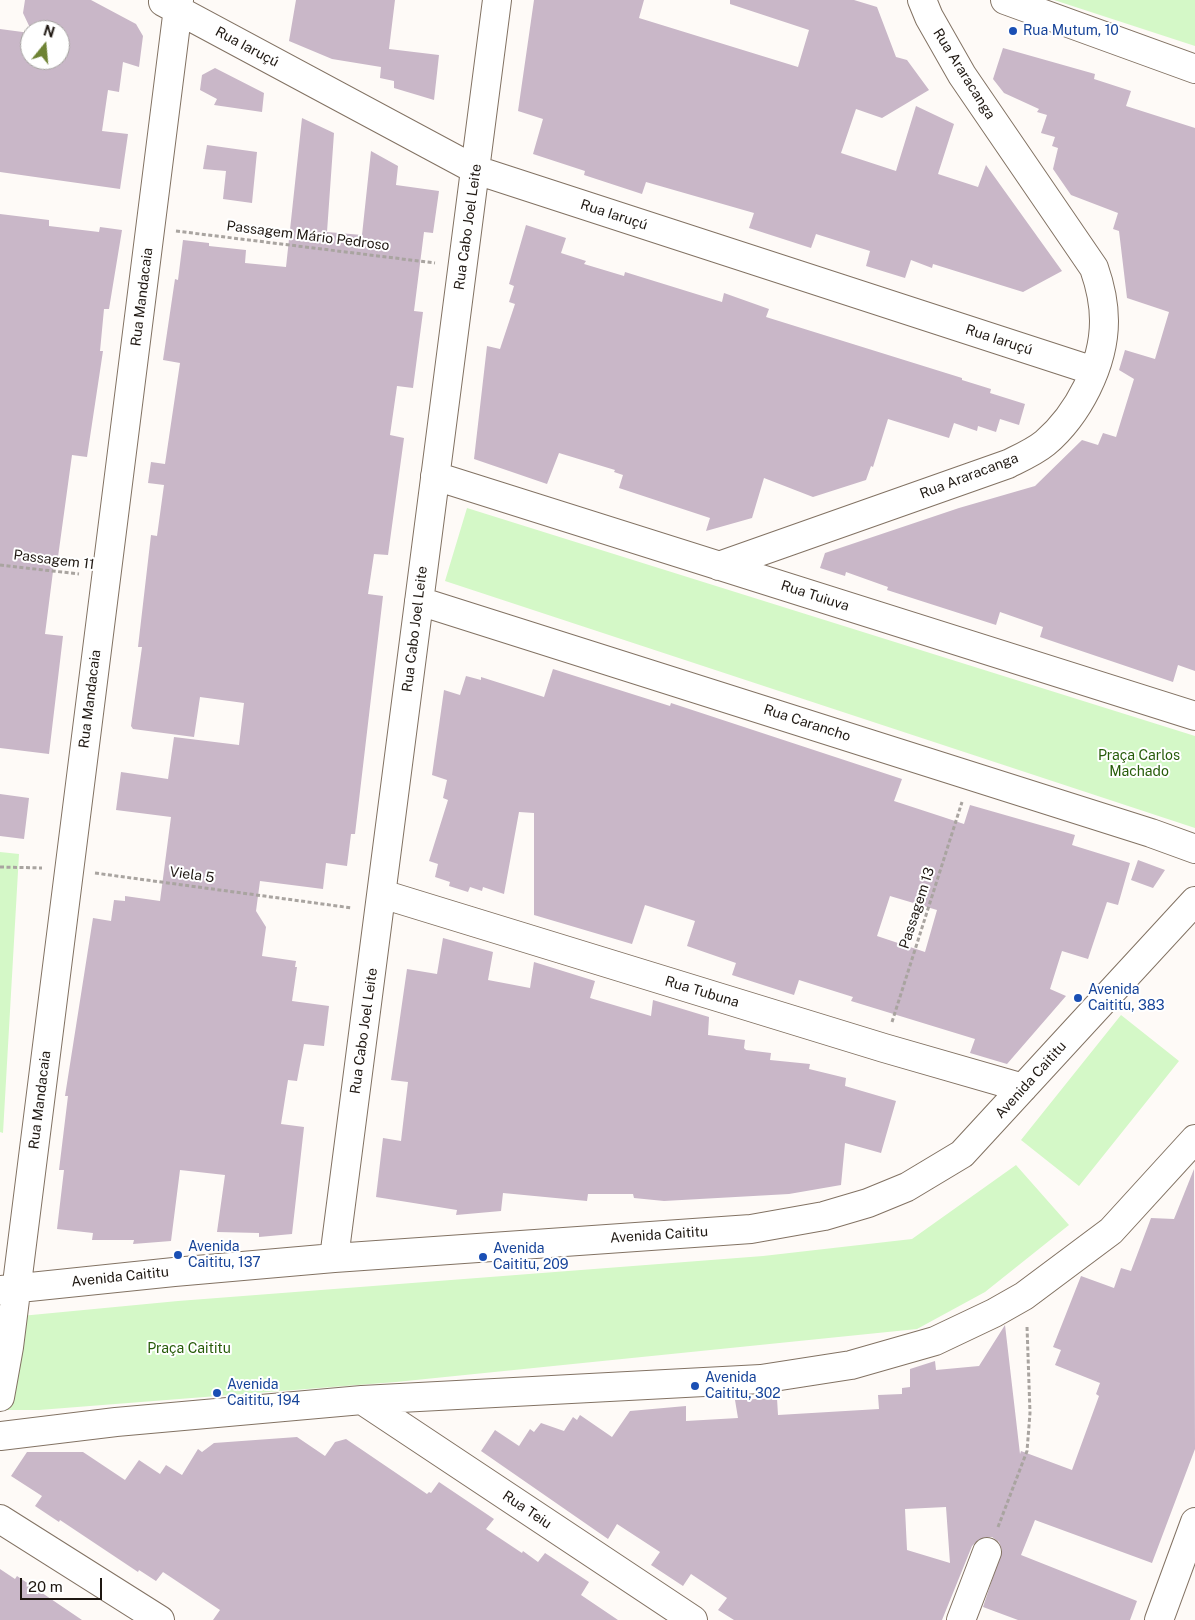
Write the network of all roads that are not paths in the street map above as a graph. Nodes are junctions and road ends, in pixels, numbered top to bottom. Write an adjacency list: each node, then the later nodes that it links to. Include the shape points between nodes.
1 (497, 0): 6 (street, Rua Cabo Joel Leite)
2 (922, 0): 7 (street, Rua Araracanga, via 962,75 1094,268 1104,322)
3 (1005, 0): 5 (street)
4 (172, 3): 6 (street, Rua Iaruçú); 18 (street, Rua Mandacaia, via 151,228 68,869)
5 (1195, 69)
6 (476, 170): 7 (street, Rua Iaruçú); 8 (street, Rua Cabo Joel Leite)
7 (1094, 371): 9 (street, Rua Araracanga, via 1073,412 1044,443 1008,464)
8 (434, 476): 9 (street, Rua Tuiuva); 10 (street, Rua Cabo Joel Leite)
9 (718, 566): 11 (street, Rua Tuiuva)
10 (419, 601): 12 (street, Rua Carancho); 13 (street, Rua Cabo Joel Leite)
11 (1195, 716)
12 (1195, 849)
13 (381, 903): 15 (street, Rua Tubuna); 17 (street, Rua Cabo Joel Leite)
14 (1195, 903): 15 (street, Avenida Caititu)
15 (1023, 1088): 17 (street, Avenida Caititu, via 962,1154 907,1187 824,1216 751,1229)
16 (1195, 1139): 20 (street, via 1111,1231 1024,1296 935,1341 851,1365 761,1379)
17 (334, 1258): 18 (street, Avenida Caititu)
18 (8, 1289): 19 (street, Rua Mandacaia)
19 (0, 1397)
20 (362, 1400): 21 (street); 26 (street, Rua Teiu)
21 (0, 1436)
22 (0, 1519): 25 (street)
23 (1195, 1522): 28 (street)
24 (987, 1552): 27 (street)
25 (160, 1620)
26 (693, 1620)
27 (961, 1620)
28 (1159, 1620)

